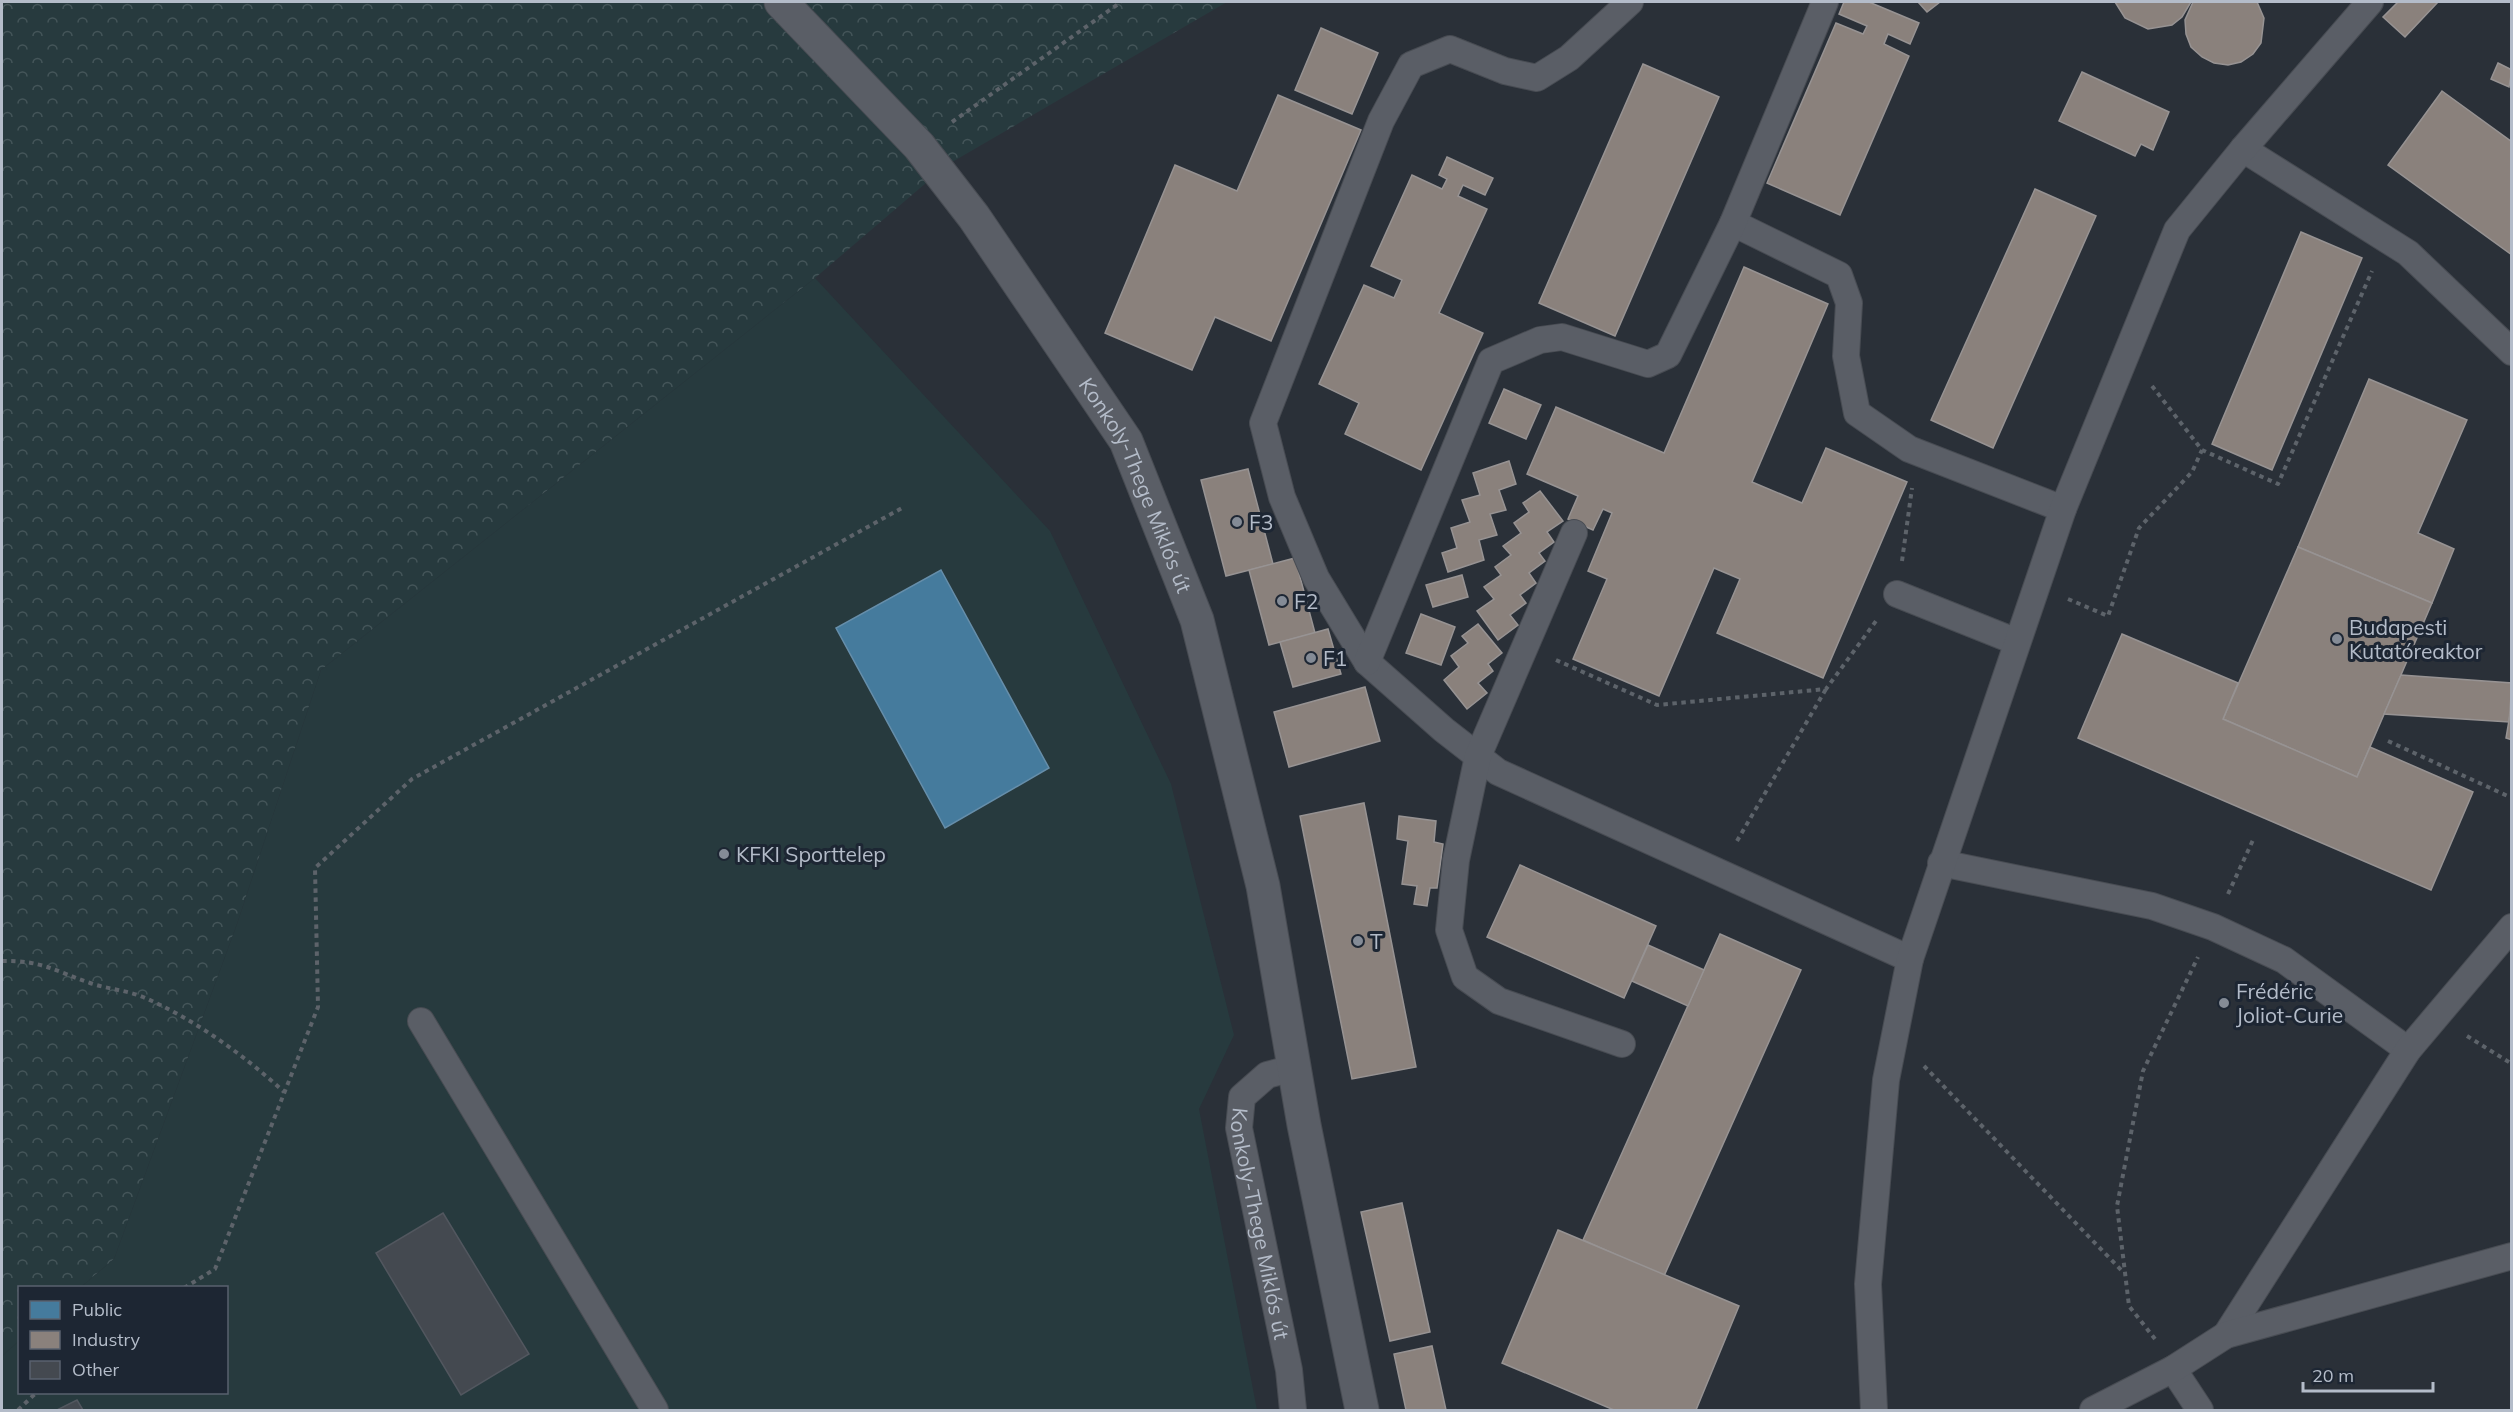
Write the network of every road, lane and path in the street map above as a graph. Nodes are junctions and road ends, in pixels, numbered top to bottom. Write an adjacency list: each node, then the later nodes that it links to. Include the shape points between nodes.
1 (781, 2): 6 (street, Konkoly-Thege Miklós út)
2 (1121, 2): 6 (path)
3 (1630, 2): 21 (lane, via 1569,58 1537,78 1505,71 1450,49 1411,65 1381,121 1263,423 1282,497 1316,578)
4 (1825, 2): 8 (lane)
5 (2370, 2): 7 (lane)
6 (920, 146): 39 (street, Konkoly-Thege Miklós út, via 974,217 1126,441 1197,620 1263,886)
7 (2243, 149): 9 (lane); 10 (lane, via 2178,230)
8 (1733, 223): 12 (lane, via 1839,275 1849,303 1846,356 1857,413); 21 (lane, via 1668,355 1648,364 1562,337 1540,340 1491,361)
9 (2385, 240): 11 (lane, via 2408,253); 13 (path, via 2278,484)
10 (2127, 352): 13 (path); 15 (lane)
11 (2511, 352)
12 (1909, 449): 15 (lane); 18 (path, via 1912,491)
13 (2202, 450): 17 (path, via 2192,472 2139,528 2108,615)
14 (902, 508): 40 (path, via 412,779 315,868 318,1007)
15 (2063, 509): 17 (lane)
16 (1574, 533): 20 (lane)
17 (2036, 586): 19 (lane)
18 (1897, 594): 19 (lane); 22 (path)
19 (2017, 642): 27 (lane)
20 (1525, 646): 22 (path, via 1657,705); 24 (lane)
21 (1366, 662): 24 (lane)
22 (1826, 689): 28 (path)
23 (2388, 741): 25 (path)
24 (1478, 756): 28 (lane, via 1508,776); 36 (lane, via 1456,860 1449,930 1466,977 1499,1001)
25 (2511, 798)
26 (2253, 840): 29 (path)
27 (1941, 863): 29 (lane, via 2152,906); 31 (lane)
28 (1719, 872): 31 (lane)
29 (2213, 927): 37 (lane, via 2284,960); 42 (path, via 2143,1071 2116,1206)
30 (2511, 927): 37 (lane)
31 (1910, 959): 35 (lane)
32 (2, 961): 40 (path, via 49,965 88,983 141,996 165,1007 263,1073)
33 (421, 1021): 48 (lane)
34 (2458, 1029): 38 (path)
35 (1895, 1035): 42 (path); 51 (lane, via 1886,1080 1868,1284)
36 (1622, 1044)
37 (2408, 1050): 44 (lane)
38 (2511, 1064)
39 (1293, 1068): 49 (lane, Konkoly-Thege Miklós út, via 1268,1076 1242,1096 1239,1128 1289,1370); 50 (street, Konkoly-Thege Miklós út)
40 (284, 1092): 43 (path, via 215,1269)
41 (2511, 1256): 44 (lane)
42 (2123, 1272): 45 (path, via 2129,1306)
43 (186, 1286)
44 (2226, 1335): 45 (lane)
45 (2173, 1369): 52 (lane); 53 (lane)
46 (35, 1394): 47 (path)
47 (18, 1410)
48 (656, 1410)
49 (1293, 1410)
50 (1362, 1410)
51 (1874, 1410)
52 (2093, 1410)
53 (2200, 1410)

